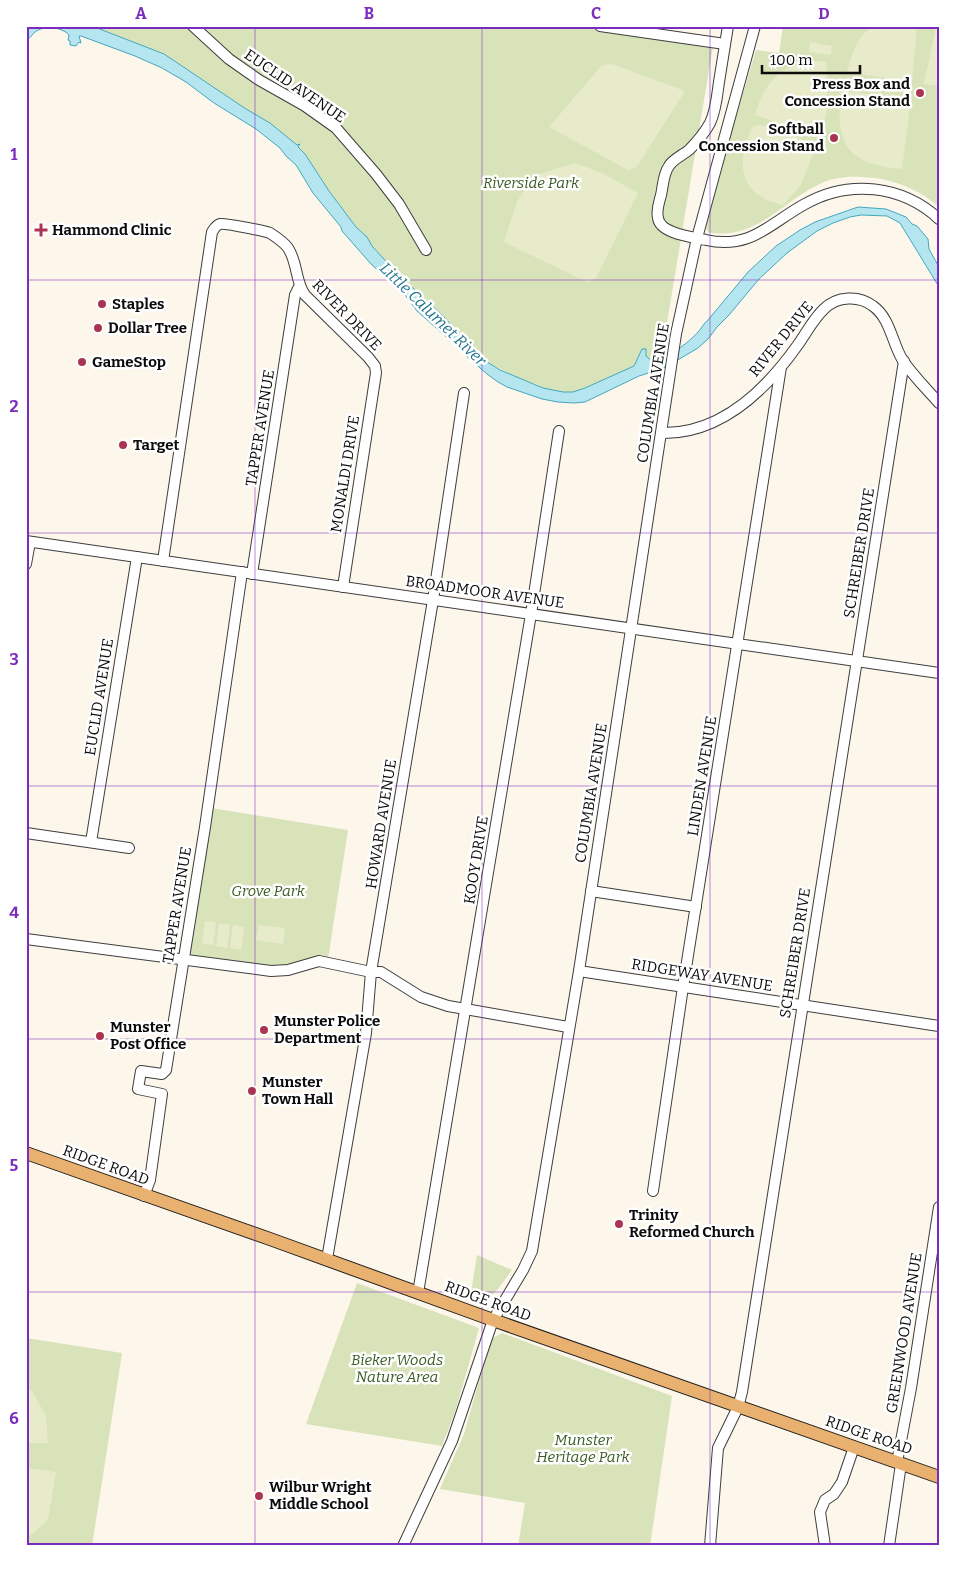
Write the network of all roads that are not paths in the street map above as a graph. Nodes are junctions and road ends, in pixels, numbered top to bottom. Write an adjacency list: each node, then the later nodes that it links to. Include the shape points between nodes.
1 (192, 26): 8 (street, EUCLID AVENUE, via 229,59 336,128 399,204)
2 (600, 26): 5 (street)
3 (728, 26): 5 (street)
4 (756, 26): 7 (street, COLUMBIA AVENUE)
5 (725, 44): 7 (street, via 711,121 690,148 669,166 657,210 663,228)
6 (939, 219): 7 (street, via 919,203 892,192 852,190 817,198 755,237 743,241 729,243)
7 (697, 238): 16 (street, COLUMBIA AVENUE, via 676,334)
8 (426, 250)
9 (299, 287): 11 (street, RIVER DRIVE); 19 (street, RIVER DRIVE, via 291,254 269,232 220,224 214,228); 21 (street, TAPPER AVENUE, via 295,295)
10 (904, 361): 12 (street, RIVER DRIVE, via 879,310 866,301 850,298 824,308); 14 (street, RIVER DRIVE); 27 (street, SCHREIBER DRIVE)
11 (375, 366): 22 (street, MONALDI DRIVE)
12 (781, 367): 16 (street, RIVER DRIVE, via 752,397 724,418 697,428); 26 (street, LINDEN AVENUE)
13 (464, 393): 23 (street, HOWARD AVENUE)
14 (939, 403)
15 (559, 430): 24 (street, KOOY DRIVE)
16 (662, 433): 25 (street, COLUMBIA AVENUE)
17 (28, 541): 18 (street, BROADMOOR AVENUE); 20 (street)
18 (137, 557): 19 (street, BROADMOOR AVENUE); 30 (street, EUCLID AVENUE)
19 (163, 561): 21 (street, BROADMOOR AVENUE)
20 (26, 564)
21 (247, 573): 22 (street, BROADMOOR AVENUE); 35 (street, TAPPER AVENUE)
22 (343, 587): 23 (street, BROADMOOR AVENUE)
23 (433, 600): 24 (street, BROADMOOR AVENUE); 37 (street, HOWARD AVENUE)
24 (532, 614): 25 (street, BROADMOOR AVENUE); 40 (street, KOOY DRIVE)
25 (631, 629): 26 (street, BROADMOOR AVENUE); 32 (street, COLUMBIA AVENUE)
26 (738, 644): 27 (street, BROADMOOR AVENUE); 33 (street, LINDEN AVENUE)
27 (857, 662): 28 (street, BROADMOOR AVENUE); 39 (street, SCHREIBER DRIVE)
28 (939, 673)
29 (26, 833): 30 (street)
30 (91, 842): 31 (street)
31 (129, 848)
32 (591, 891): 33 (street); 36 (street, COLUMBIA AVENUE)
33 (696, 907): 38 (street, LINDEN AVENUE)
34 (26, 939): 35 (street)
35 (184, 960): 37 (street, via 271,971 319,962); 45 (street, TAPPER AVENUE, via 166,1070 162,1074 141,1071 138,1090 162,1094 150,1180)
36 (579, 971): 38 (street, RIDGEWAY AVENUE); 42 (street, COLUMBIA AVENUE)
37 (371, 972): 40 (street, via 381,972 421,997); 47 (street, HOWARD AVENUE, via 366,1033)
38 (683, 987): 39 (street, RIDGEWAY AVENUE); 44 (street, LINDEN AVENUE)
39 (802, 1006): 41 (street, RIDGEWAY AVENUE); 50 (street, SCHREIBER DRIVE)
40 (466, 1009): 42 (street); 48 (street, KOOY DRIVE)
41 (939, 1026)
42 (568, 1027): 49 (street, COLUMBIA AVENUE, via 532,1252)
43 (26, 1153): 45 (main road, RIDGE ROAD)
44 (653, 1191)
45 (144, 1196): 47 (main road, RIDGE ROAD)
46 (939, 1207): 52 (street, GREENWOOD AVENUE)
47 (327, 1260): 48 (main road, RIDGE ROAD)
48 (418, 1293): 49 (main road, RIDGE ROAD)
49 (493, 1320): 50 (main road, RIDGE ROAD); 54 (street, COLUMBIA AVENUE, via 452,1441)
50 (738, 1407): 51 (main road, RIDGE ROAD); 55 (street, SCHREIBER DRIVE, via 718,1448)
51 (854, 1447): 52 (main road, RIDGE ROAD); 56 (street, via 842,1482 825,1500 820,1512)
52 (899, 1463): 53 (main road, RIDGE ROAD); 57 (street, GREENWOOD AVENUE)
53 (939, 1477)
54 (403, 1546)
55 (710, 1546)
56 (825, 1546)
57 (889, 1546)

